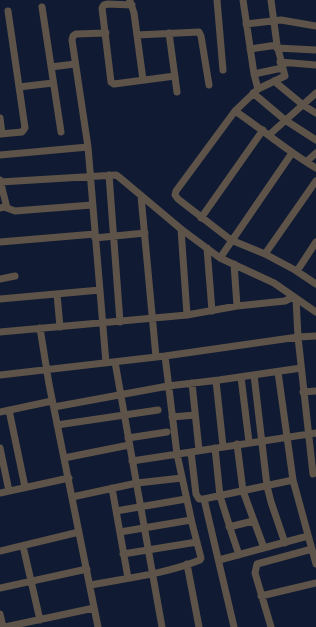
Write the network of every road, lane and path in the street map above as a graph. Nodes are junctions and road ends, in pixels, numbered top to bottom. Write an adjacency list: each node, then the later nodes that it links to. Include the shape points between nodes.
1 (243, 0): 8 (street)
2 (271, 0): 7 (street)
3 (217, 1): 20 (street)
4 (131, 2): 10 (street, via 104,4 102,8); 12 (street)
5 (42, 7): 19 (street)
6 (8, 11): 27 (street)
7 (274, 20): 8 (street); 9 (street); 13 (street)
8 (246, 24): 14 (street)
9 (316, 26)
10 (106, 33): 16 (street, via 73,36); 23 (street, via 111,82 114,84)
11 (169, 33): 12 (street); 22 (street); 26 (street, via 201,34)
12 (137, 35): 23 (street)
13 (277, 46): 14 (street); 15 (street); 17 (street)
14 (250, 50): 21 (street)
15 (316, 50)
16 (75, 64): 19 (street); 40 (street)
17 (281, 65): 18 (street); 21 (street); 24 (street, via 285,76)
18 (316, 65)
19 (51, 67): 25 (street)
20 (223, 70)
21 (254, 74): 28 (street)
22 (175, 76): 23 (street); 29 (street)
23 (143, 80)
24 (274, 82): 28 (street); 31 (street)
25 (54, 83): 27 (street); 36 (street)
26 (209, 85)
27 (19, 86): 38 (street, via 24,131 19,134)
28 (255, 91): 32 (street); 35 (street)
29 (178, 92)
30 (316, 93): 31 (street)
31 (303, 105): 33 (street); 35 (street)
32 (235, 110): 37 (street); 53 (street, via 176,191 178,199)
33 (316, 113)
34 (0, 118): 38 (street)
35 (285, 120): 37 (street); 39 (street)
36 (61, 132)
37 (266, 132): 42 (street); 53 (street)
38 (1, 134)
39 (316, 140)
40 (88, 147): 43 (street); 47 (street)
41 (316, 152): 44 (street)
42 (292, 153): 44 (street); 58 (street)
43 (0, 155)
44 (306, 162): 45 (street)
45 (316, 168)
46 (109, 174): 47 (street); 50 (street, via 119,177); 57 (street)
47 (91, 176): 48 (street); 51 (street)
48 (0, 180): 52 (street)
49 (316, 180): 62 (street)
50 (141, 196): 54 (street); 55 (street)
51 (92, 205): 52 (street, via 15,211); 56 (street)
52 (4, 208)
53 (201, 218): 58 (street)
54 (181, 229): 61 (street); 76 (street)
55 (145, 233): 57 (street); 77 (street)
56 (95, 236): 57 (street); 59 (street); 69 (street)
57 (114, 236): 78 (street)
58 (231, 240): 62 (street); 63 (street)
59 (0, 242)
60 (316, 242): 65 (street)
61 (207, 248): 63 (street); 74 (street)
62 (266, 254): 65 (street)
63 (220, 258): 64 (street)
64 (234, 264): 71 (street, via 274,283); 73 (street)
65 (297, 271): 68 (street)
66 (15, 276): 67 (street)
67 (0, 279)
68 (316, 284)
69 (100, 290): 70 (street); 79 (street)
70 (57, 294): 72 (street); 80 (street)
71 (295, 298): 73 (street); 75 (street); 84 (street)
72 (0, 299)
73 (237, 306): 74 (street)
74 (212, 311): 76 (street)
75 (316, 312)
76 (187, 315): 77 (street)
77 (152, 319): 78 (street); 86 (street)
78 (120, 322): 79 (street)
79 (103, 323): 80 (street); 88 (street)
80 (60, 327): 81 (street)
81 (40, 328): 82 (street); 90 (street)
82 (0, 332)
83 (316, 336): 84 (street)
84 (298, 337): 85 (street); 89 (street)
85 (165, 356): 86 (street); 97 (street)
86 (156, 357): 87 (street)
87 (115, 362): 88 (street); 100 (street)
88 (106, 363): 90 (street)
89 (301, 368): 91 (street); 98 (street)
90 (47, 370): 92 (street); 101 (street)
91 (278, 372): 93 (street); 112 (street)
92 (0, 375)
93 (254, 375): 94 (street); 113 (street)
94 (241, 377): 95 (street); 115 (street)
95 (216, 381): 96 (street); 117 (street)
96 (192, 384): 97 (street); 105 (street)
97 (168, 386): 100 (street); 107 (street)
98 (303, 392): 99 (street); 111 (street)
99 (316, 392)
100 (120, 394): 101 (street); 106 (street)
101 (53, 404): 102 (street); 108 (street)
102 (9, 410): 104 (street); 131 (street)
103 (158, 410): 106 (street)
104 (0, 412)
105 (195, 414): 107 (street); 120 (street)
106 (124, 415): 108 (street); 114 (street)
107 (172, 417): 122 (street)
108 (57, 425): 123 (street)
109 (167, 432): 114 (street)
110 (316, 433): 111 (street)
111 (308, 434): 112 (street); 125 (street)
112 (287, 436): 113 (street); 128 (street)
113 (261, 440): 115 (street); 130 (street)
114 (129, 442): 123 (street); 124 (street)
115 (249, 442): 116 (street)
116 (238, 444): 117 (street); 134 (street)
117 (223, 446): 119 (street)
118 (0, 448): 133 (street)
119 (215, 448): 120 (street); 137 (street)
120 (199, 450): 121 (street)
121 (191, 452): 122 (street); 139 (street, via 196,494 199,499)
122 (177, 454): 124 (street); 127 (street)
123 (64, 458): 126 (street)
124 (132, 461): 129 (street)
125 (313, 474)
126 (69, 478): 131 (street); 136 (street)
127 (182, 478): 129 (street); 138 (street)
128 (293, 480): 130 (street); 148 (street)
129 (137, 483): 132 (street); 140 (street)
130 (267, 486): 134 (street); 150 (street)
131 (25, 487): 133 (street)
132 (112, 488): 136 (street); 141 (street)
133 (9, 491): 135 (street)
134 (243, 491): 137 (street); 143 (street)
135 (0, 493)
136 (72, 496): 146 (street)
137 (220, 496): 139 (street); 145 (street)
138 (186, 498): 140 (street); 142 (street)
139 (204, 499): 158 (street)
140 (140, 506): 141 (street); 144 (street)
141 (116, 511): 147 (street)
142 (191, 520): 144 (street); 149 (street)
143 (253, 521): 145 (street); 152 (street)
144 (144, 528): 147 (street); 154 (street)
145 (229, 528): 157 (street)
146 (79, 532): 151 (street); 161 (street)
147 (120, 532): 156 (street)
148 (308, 536): 150 (street); 153 (street)
149 (197, 542): 154 (street); 159 (street, via 201,558)
150 (285, 543): 152 (street)
151 (23, 546): 155 (street); 164 (street)
152 (264, 548): 157 (street)
153 (312, 549): 160 (street); 168 (street, via 257,564 255,573)
154 (148, 550): 156 (street); 162 (street)
155 (0, 551)
156 (124, 554): 163 (street)
157 (240, 555): 158 (street)
158 (219, 560): 176 (street)
159 (187, 564): 162 (street); 175 (street)
160 (316, 564)
161 (87, 569): 164 (street); 166 (street)
162 (153, 574): 163 (street); 174 (street)
163 (128, 578): 166 (street)
164 (31, 581): 167 (street); 171 (street)
165 (316, 583): 168 (street)
166 (91, 585): 169 (street)
167 (0, 588)
168 (261, 596): 177 (street)
169 (94, 608): 171 (street); 173 (street)
170 (0, 614): 172 (street)
171 (40, 620): 172 (street)
172 (4, 627)
173 (98, 627)
174 (162, 627)
175 (199, 627)
176 (234, 627)
177 (271, 627)

